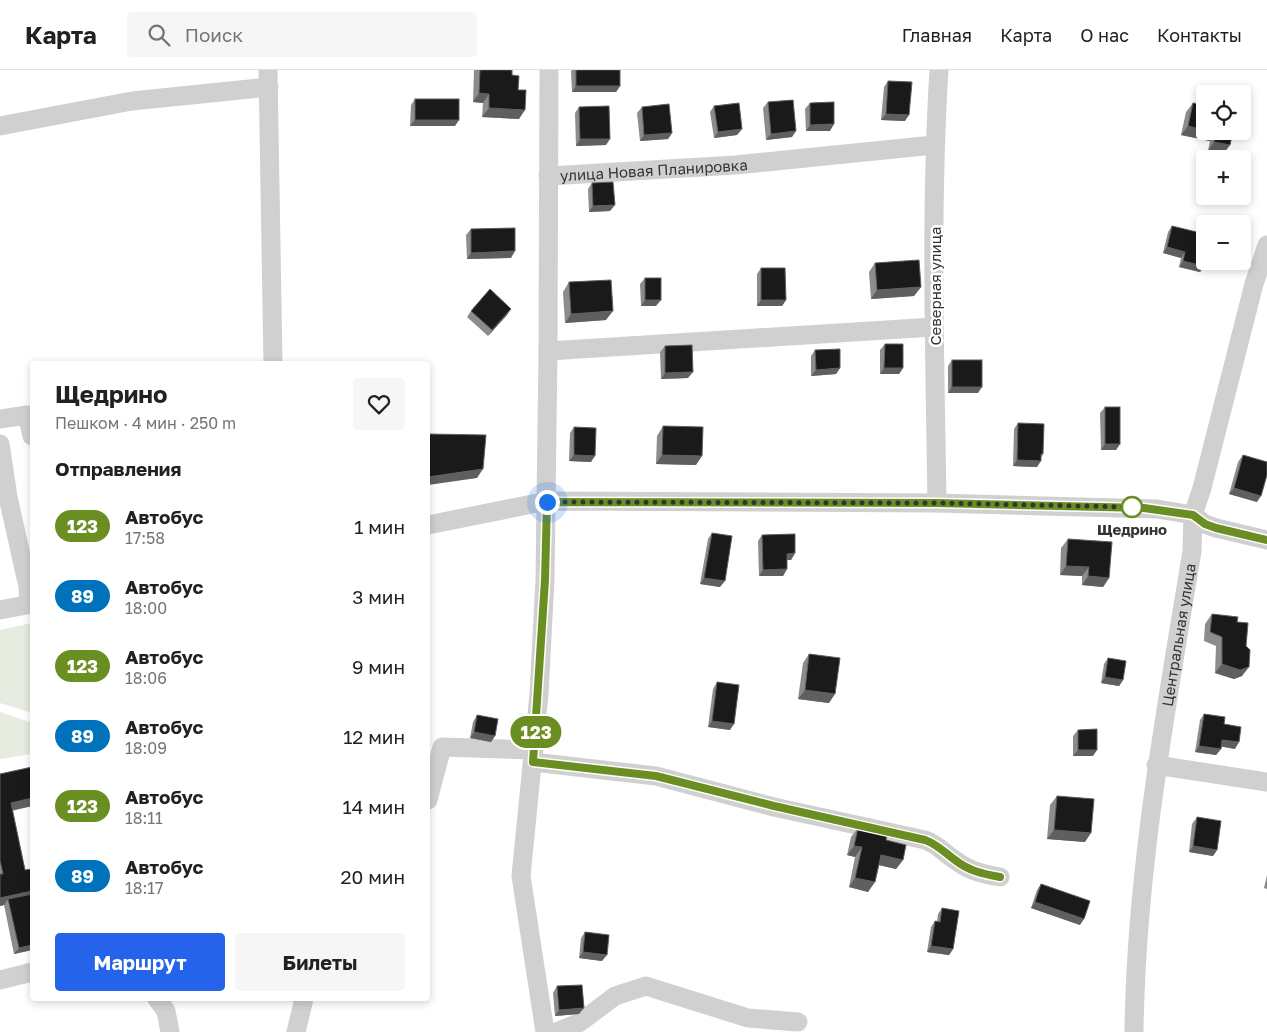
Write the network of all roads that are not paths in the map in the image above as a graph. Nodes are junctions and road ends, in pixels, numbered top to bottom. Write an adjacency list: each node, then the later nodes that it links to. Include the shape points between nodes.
1 (549, 70): 6 (street)
2 (939, 70): 5 (street, Северная улица)
3 (269, 79): 4 (street); 10 (street)
4 (0, 126)
5 (934, 145): 6 (street, улица Новая Планировка, via 736,165); 8 (street, Северная улица)
6 (548, 176): 9 (street, улица Новая Планировка)
7 (1267, 245): 16 (street, Центральная улица)
8 (934, 327): 9 (street); 15 (street, Северная улица)
9 (548, 351): 14 (street, улица Новая Планировка)
10 (273, 361)
11 (0, 419): 12 (street, via 27,415)
12 (30, 428)
13 (0, 444): 19 (street)
14 (547, 502): 15 (street); 17 (street); 22 (street, улица Новая Планировка)
15 (937, 503): 16 (street, via 1144,508)
16 (1193, 515): 18 (street, via 1216,528); 23 (street, Центральная улица, via 1192,551)
17 (430, 525)
18 (1267, 540)
19 (30, 598)
20 (30, 604): 21 (street)
21 (0, 610)
22 (534, 756): 25 (street, via 442,747); 26 (street, via 656,776 925,840 967,868); 34 (street, улица Новая Планировка, via 521,876)
23 (1156, 765): 24 (street); 36 (street, Центральная улица, via 1134,994)
24 (1267, 782)
25 (430, 792)
26 (1000, 877)
27 (30, 972): 28 (street)
28 (0, 980)
29 (159, 1001): 32 (street, via 166,1010)
30 (304, 1001): 33 (street)
31 (798, 1022): 35 (street, via 748,1018 646,986 615,996 579,1023)
32 (170, 1032)
33 (296, 1032)
34 (545, 1032)
35 (556, 1032)
36 (1134, 1032)

